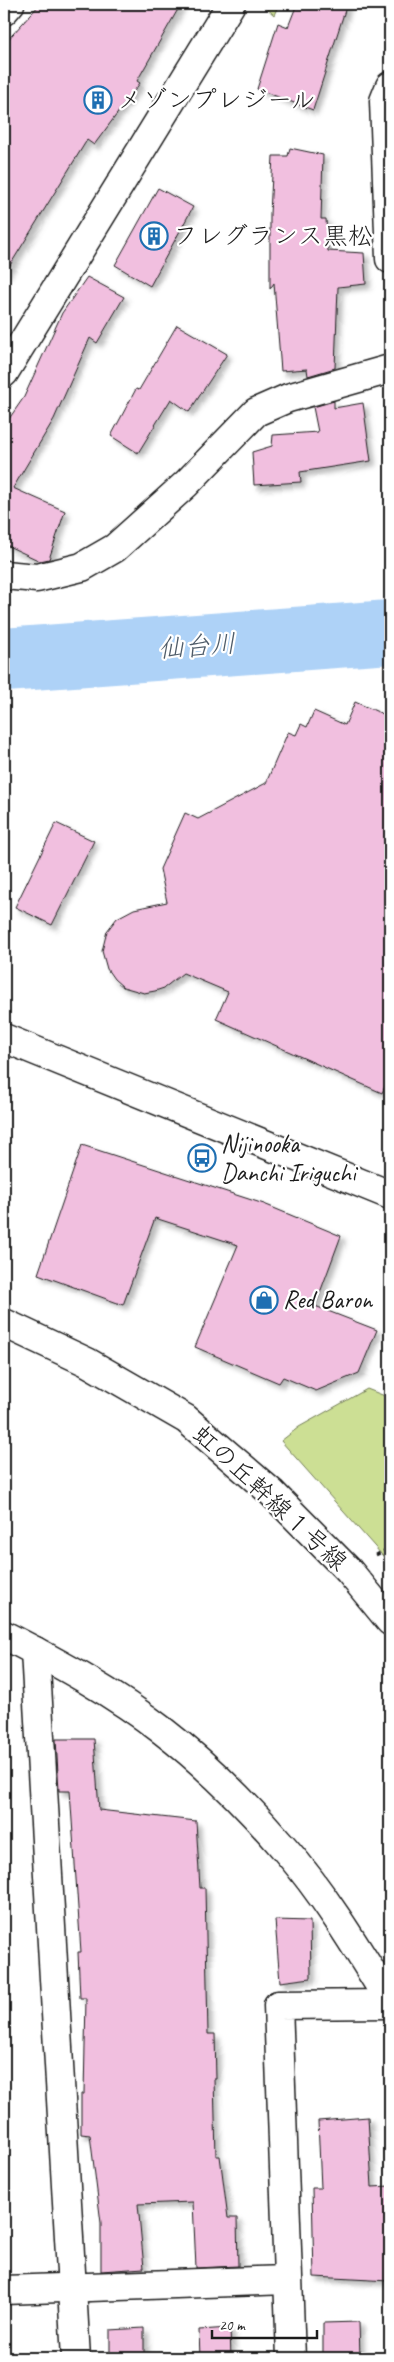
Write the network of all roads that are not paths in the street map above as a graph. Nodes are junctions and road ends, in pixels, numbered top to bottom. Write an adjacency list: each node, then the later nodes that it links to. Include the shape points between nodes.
1 (10, 4): 3 (street)
2 (231, 4): 8 (street)
3 (4, 11)
4 (390, 86): 5 (street, via 384,101)
5 (388, 128): 6 (street)
6 (390, 259)
7 (390, 369): 9 (street, via 288,398 256,412 186,484 115,548 82,567 37,578)
8 (4, 373)
9 (4, 576)
10 (4, 1038): 11 (street)
11 (390, 1195)
12 (4, 1323): 13 (street, 虹の丘幹線１号線, via 87,1362 186,1419 272,1492 348,1571)
13 (390, 1621)
14 (4, 1635): 15 (street)
15 (35, 1651): 16 (street, via 84,1677 154,1725 212,1772 286,1850 347,1935); 18 (street)
16 (390, 2003): 17 (street, via 278,2004)
17 (287, 2280): 18 (street); 21 (street)
18 (73, 2288): 19 (street); 20 (street)
19 (4, 2290)
20 (76, 2358)
21 (291, 2358)

